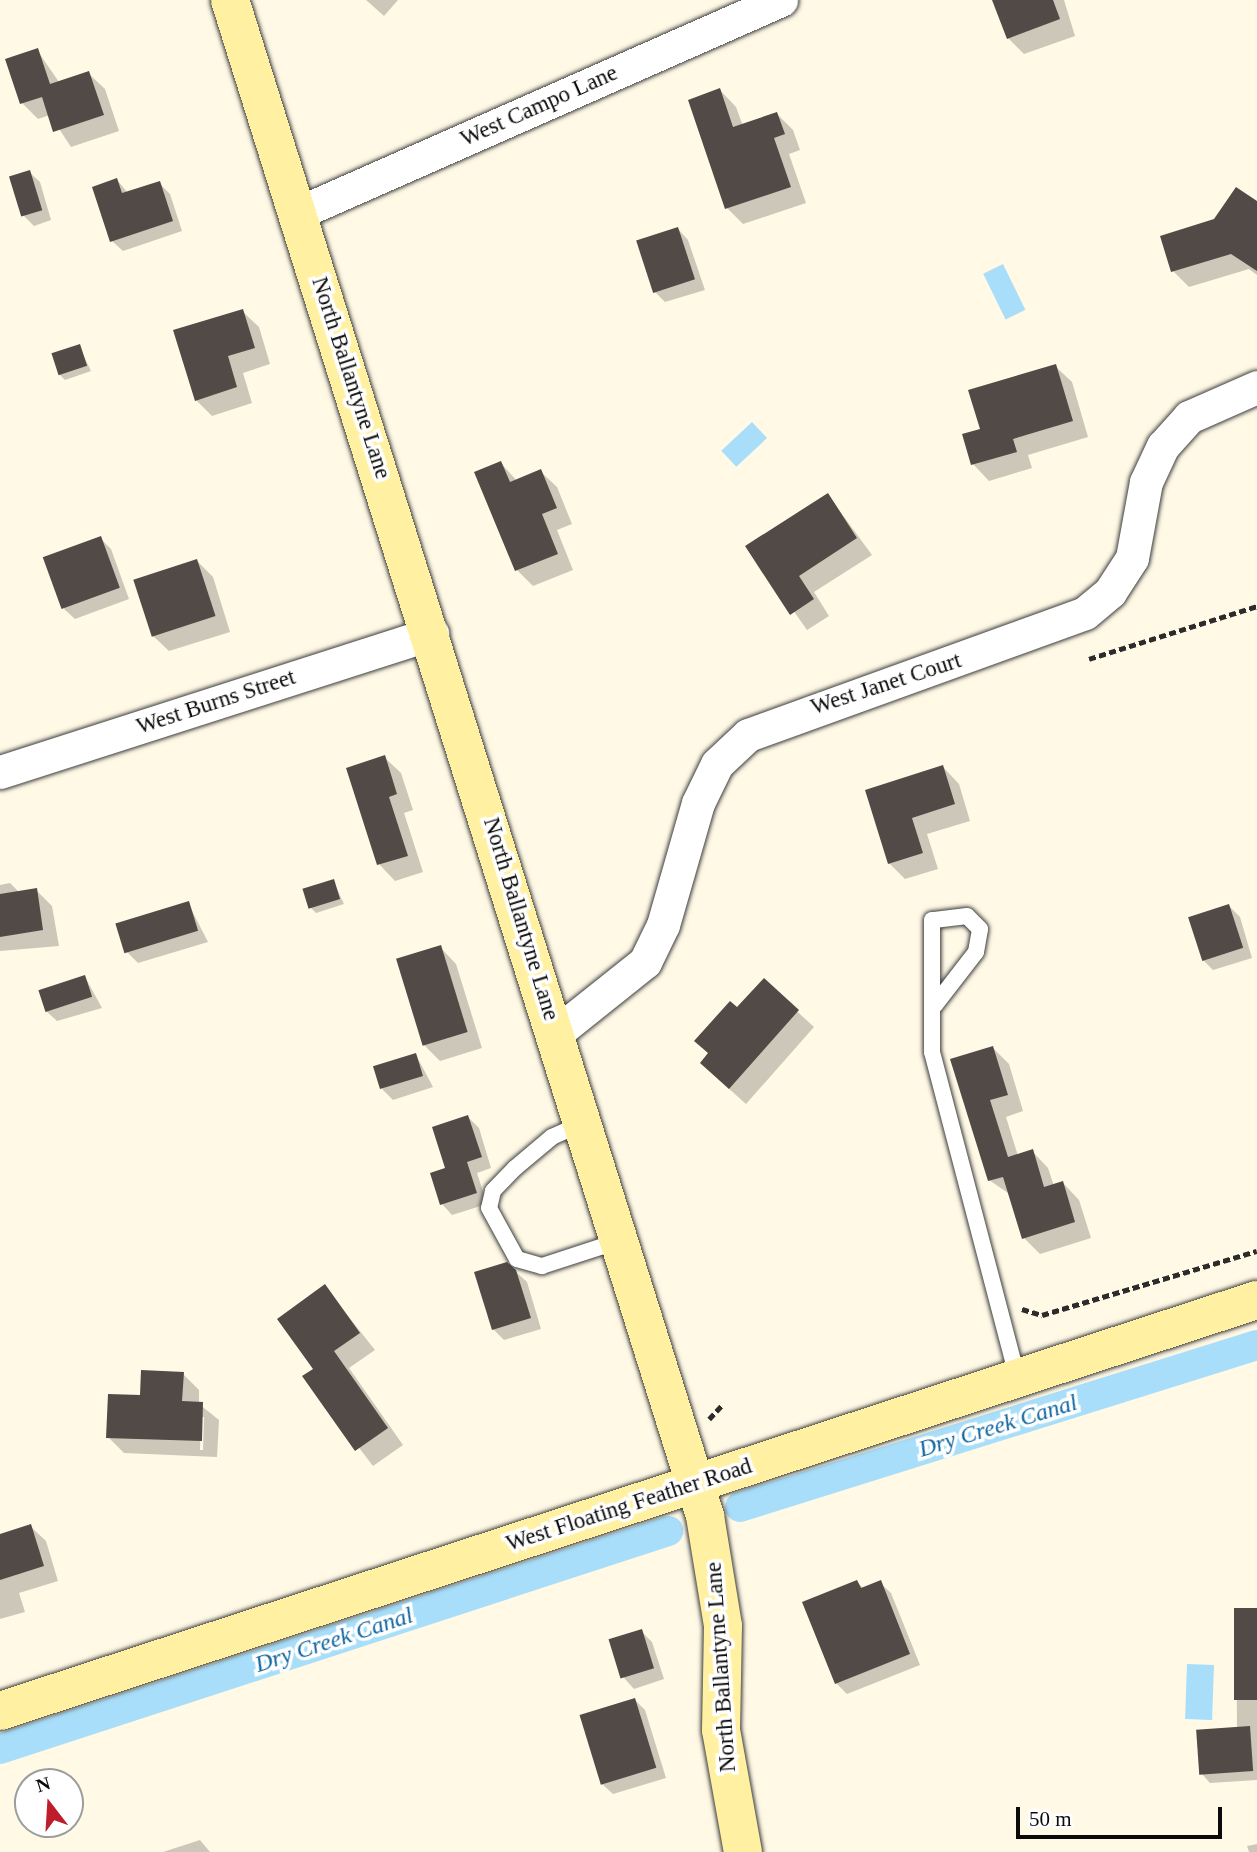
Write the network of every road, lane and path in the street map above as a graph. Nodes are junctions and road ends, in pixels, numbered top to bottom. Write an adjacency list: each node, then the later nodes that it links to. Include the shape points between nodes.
1 (230, 0): 3 (street, North Ballantyne Lane)
2 (781, 0): 3 (street, West Campo Lane)
3 (298, 213): 6 (street, North Ballantyne Lane)
4 (1257, 387): 10 (street, West Janet Court, via 1189,417 1163,446 1146,482 1132,558 1110,592 1085,613 748,735 717,764 698,803 663,925 645,962)
5 (1257, 606): 7 (path)
6 (432, 633): 8 (street, West Burns Street); 10 (street, North Ballantyne Lane)
7 (1088, 659)
8 (0, 772)
9 (935, 1005): 9 (lane, via 932,920 967,916 979,929 976,953); 16 (lane, via 932,1052)
10 (556, 1033): 11 (street, North Ballantyne Lane)
11 (583, 1122): 12 (street, North Ballantyne Lane); 12 (lane, via 552,1136 515,1168 493,1191 489,1208 517,1259 542,1266)
12 (620, 1241): 17 (street, North Ballantyne Lane)
13 (1257, 1251): 15 (path, via 1042,1315)
14 (1257, 1300): 16 (street, West Floating Feather Road)
15 (1015, 1305)
16 (1018, 1380): 17 (street, West Floating Feather Road)
17 (695, 1483): 18 (street, West Floating Feather Road); 19 (street, North Ballantyne Lane, via 719,1588 721,1730)
18 (0, 1711)
19 (743, 1852)

